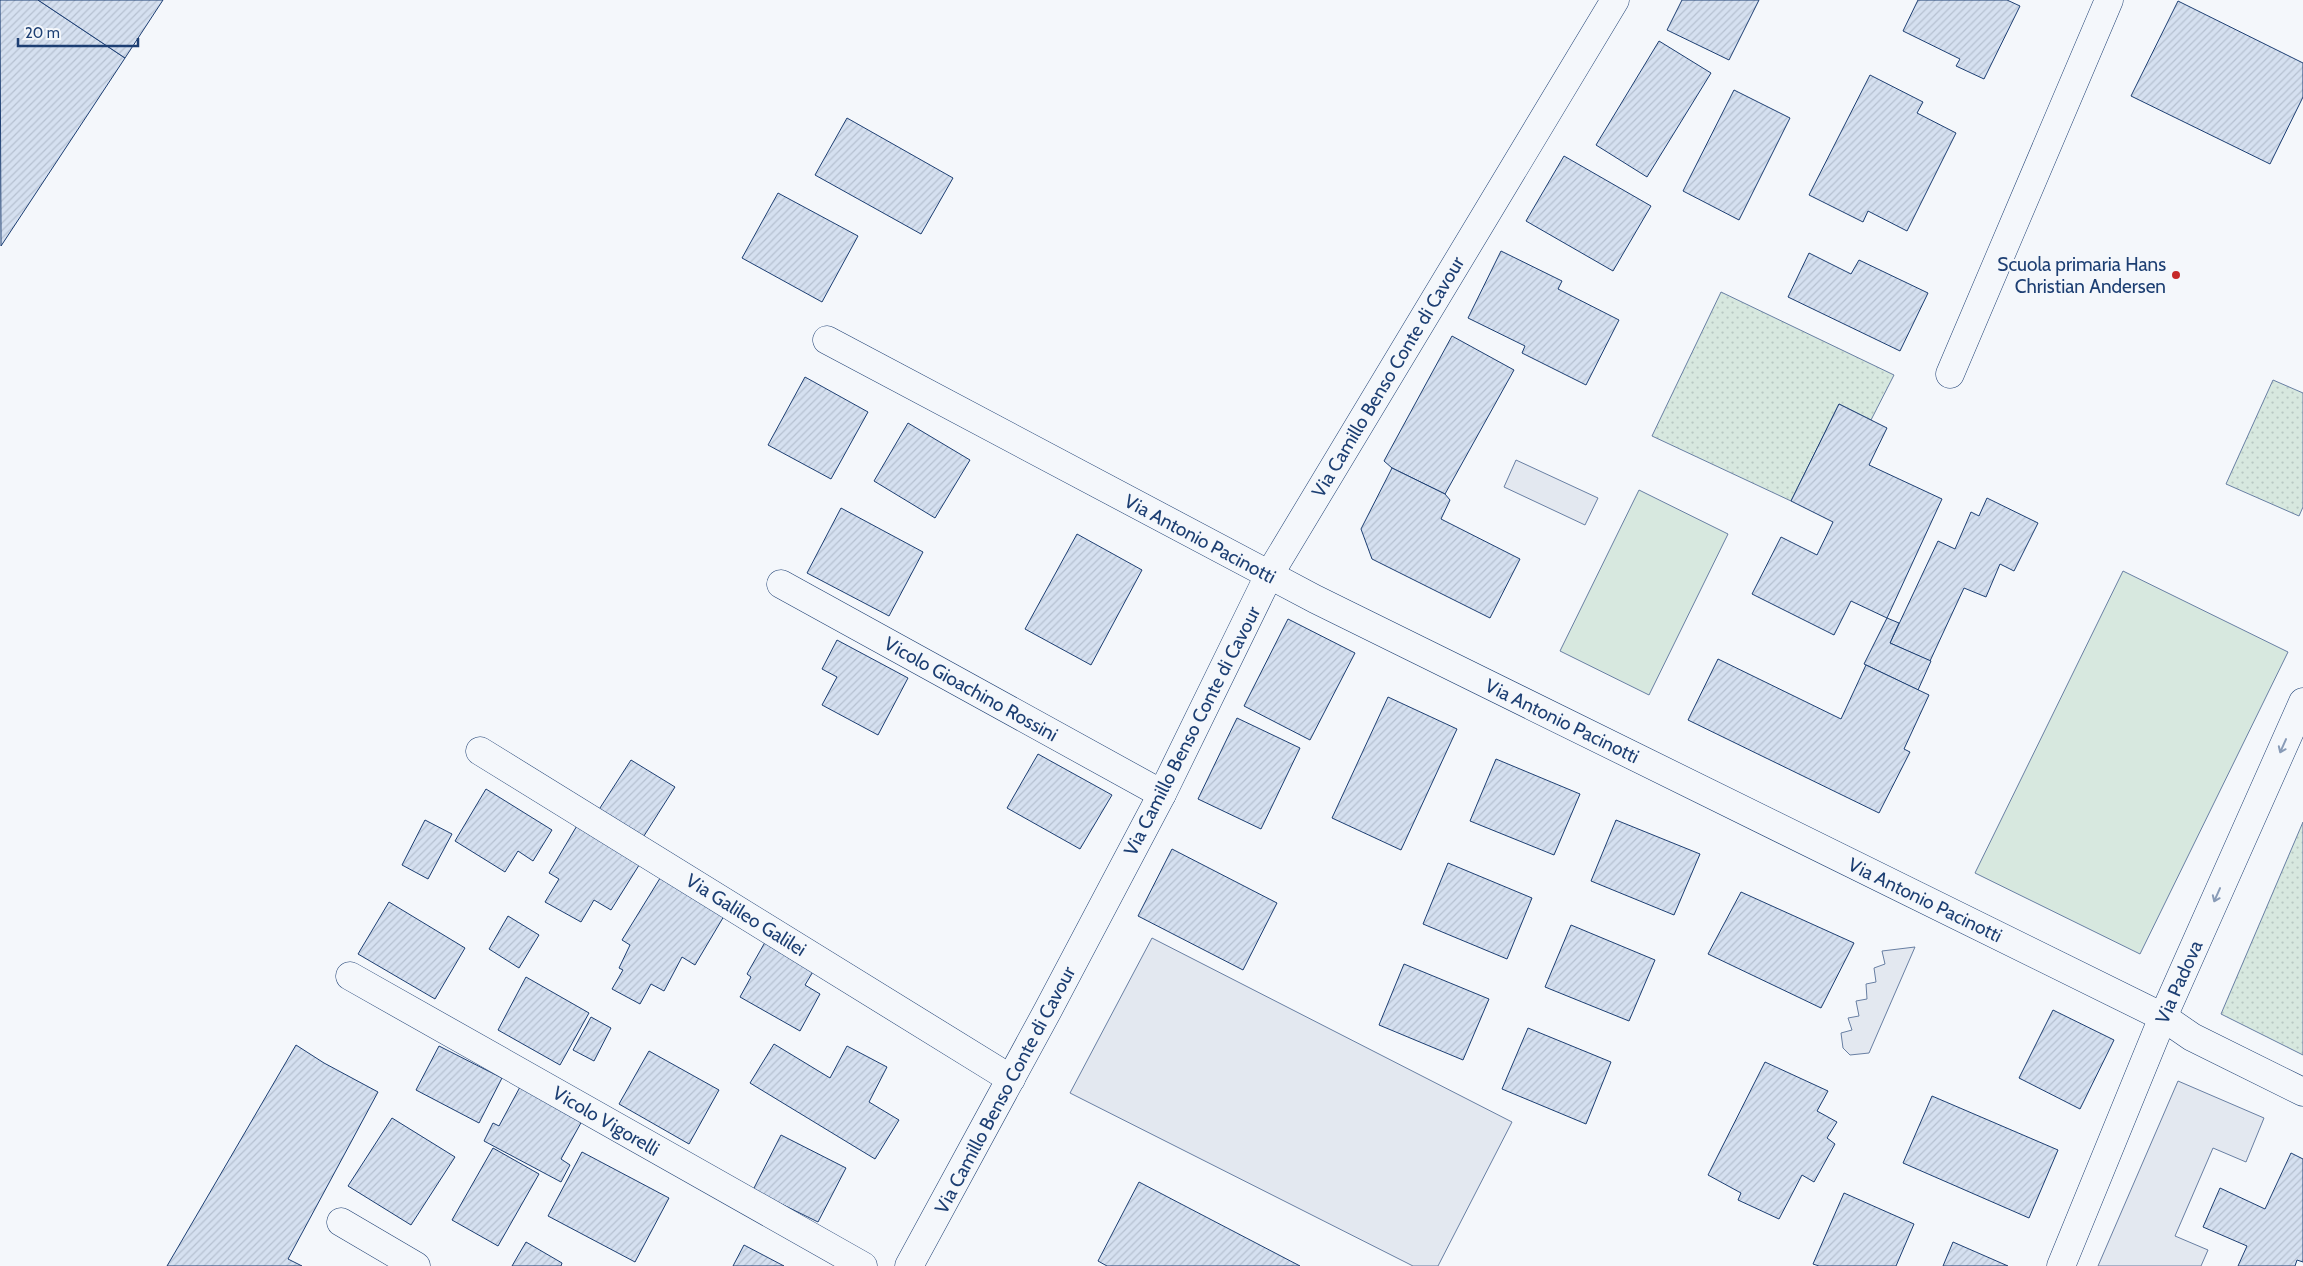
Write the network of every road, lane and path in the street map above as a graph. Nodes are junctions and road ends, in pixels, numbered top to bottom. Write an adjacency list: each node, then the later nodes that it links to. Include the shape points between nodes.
1 (1615, 0): 5 (street, Via Camillo Benso Conte di Cavour)
2 (2109, 0): 4 (street)
3 (826, 340): 5 (street, Via Antonio Pacinotti)
4 (1950, 374)
5 (1269, 575): 9 (street, Via Camillo Benso Conte di Cavour); 11 (street, Via Antonio Pacinotti)
6 (781, 584): 9 (street, Vicolo Gioachino Rossini)
7 (2303, 702): 11 (street, Via Padova, one-way to 11)
8 (480, 751): 12 (street, Via Galileo Galilei)
9 (1162, 794): 12 (street, Via Camillo Benso Conte di Cavour)
10 (350, 976): 16 (street, Vicolo Vigorelli)
11 (2163, 1017): 13 (street, Via Antonio Pacinotti, via 2192,1037); 18 (street, Via Padova)
12 (1011, 1079): 17 (street, Via Camillo Benso Conte di Cavour)
13 (2303, 1092)
14 (340, 1222): 15 (street)
15 (416, 1266)
16 (863, 1266)
17 (909, 1266)
18 (2061, 1266)

